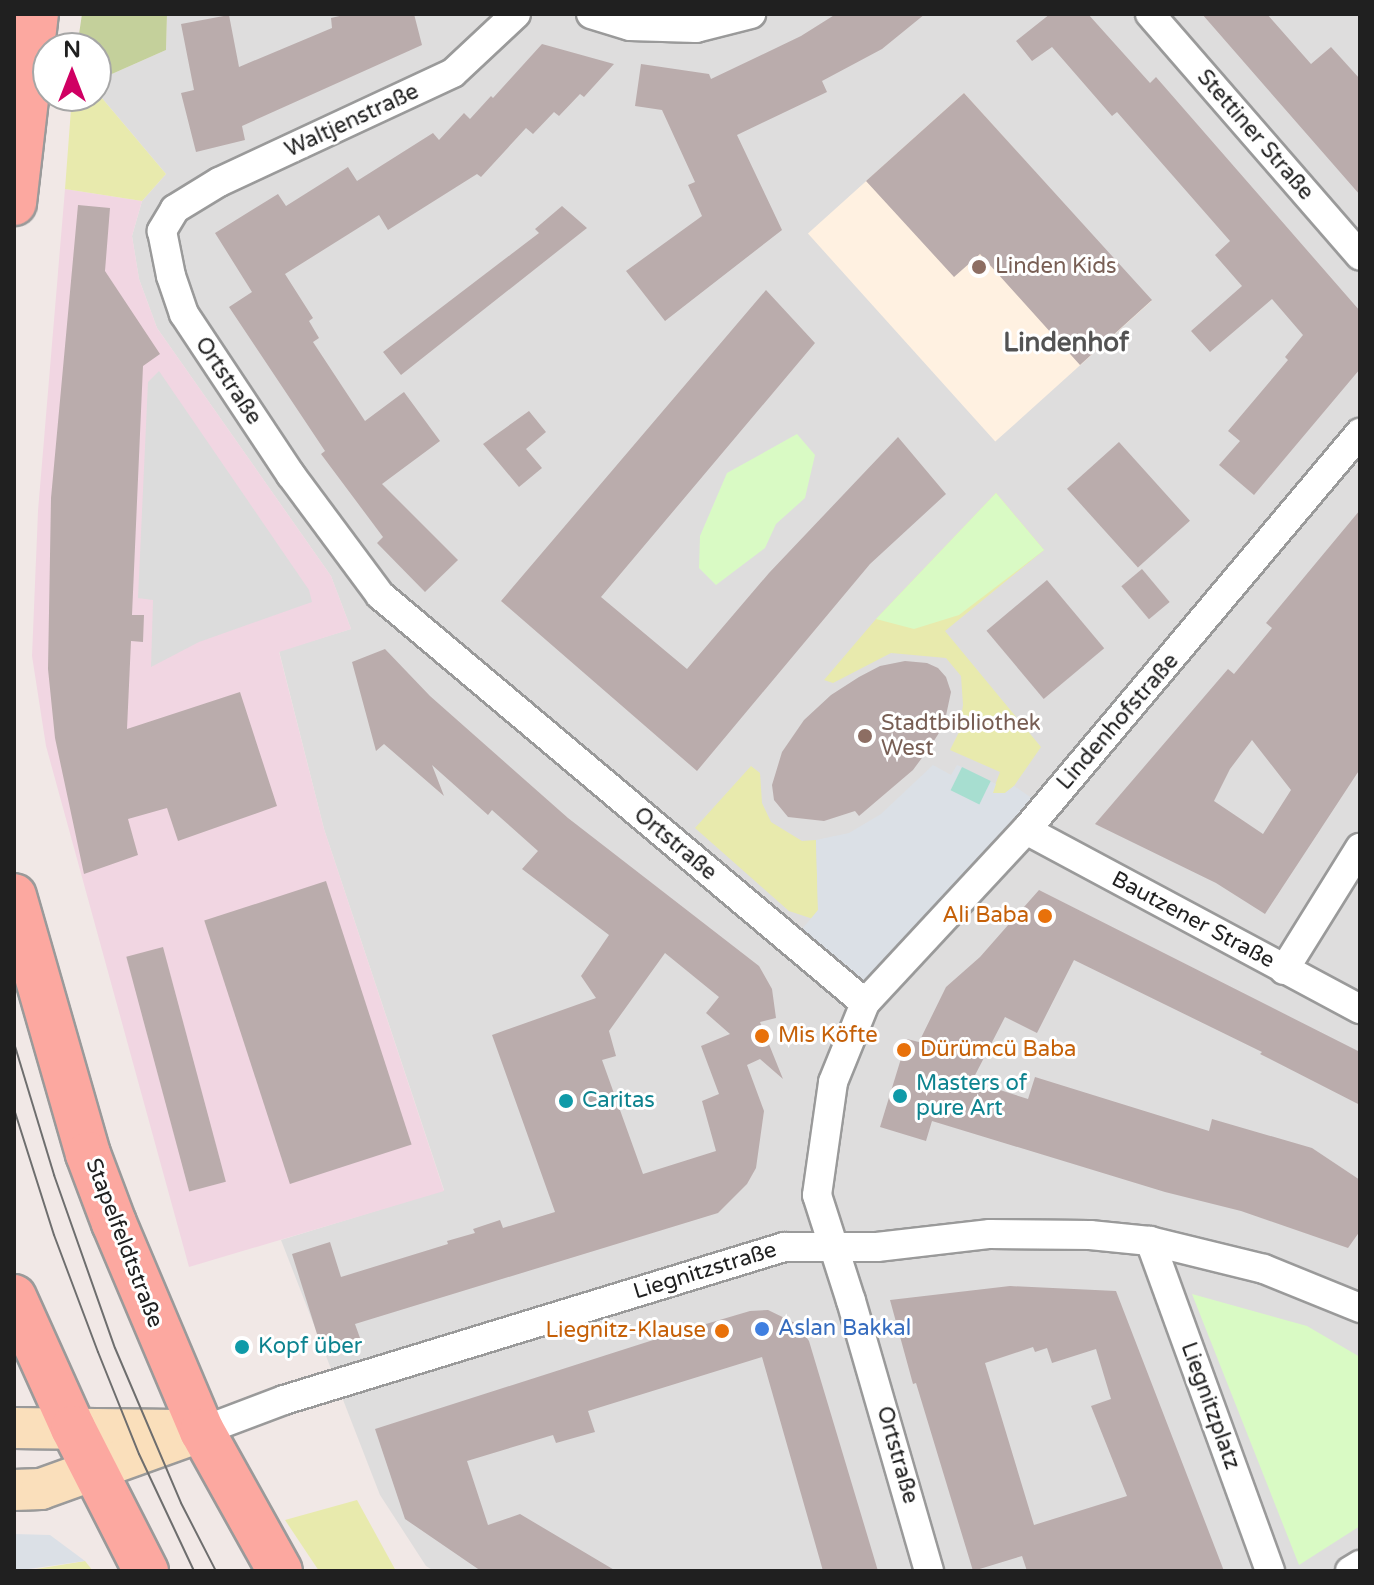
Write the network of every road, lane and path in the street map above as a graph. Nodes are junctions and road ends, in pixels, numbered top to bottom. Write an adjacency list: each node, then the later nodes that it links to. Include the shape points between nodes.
1 (36, 14): 6 (main road)
2 (516, 14): 7 (street, Waltjenstraße, via 453,73 219,182)
3 (591, 14): 4 (street, via 630,26 696,28)
4 (751, 14)
5 (1150, 14): 8 (street, Stettiner Straße)
6 (14, 203)
7 (175, 209): 14 (street, Ortstraße, via 162,231 184,314 291,475 380,595)
8 (1360, 256)
9 (1360, 433): 10 (street, Lindenhofstraße)
10 (1026, 830): 13 (street, Bautzener Straße); 14 (street, Lindenhofstraße)
11 (1360, 848): 13 (street)
12 (14, 896): 22 (main road, Stapelfeldtstraße, via 88,1154)
13 (1284, 970): 15 (street, Bautzener Straße)
14 (865, 1003): 17 (street, Ortstraße, via 833,1082 817,1195)
15 (1360, 1009)
16 (1150, 1241): 17 (street, Liegnitzstraße, via 990,1234 877,1247); 19 (street, Liegnitzstraße, via 1264,1269); 29 (street, Liegnitzplatz)
17 (832, 1246): 22 (street, Liegnitzstraße, via 784,1247 284,1400); 28 (street, Ortstraße)
18 (14, 1297): 21 (main road)
19 (1358, 1304)
20 (14, 1428): 21 (street)
21 (73, 1428): 22 (street); 23 (main road)
22 (202, 1431): 23 (street); 27 (main road, Stapelfeldtstraße)
23 (96, 1470): 24 (street, via 41,1489); 26 (main road)
24 (14, 1490)
25 (1360, 1565): 30 (street)
26 (146, 1571)
27 (280, 1571)
28 (929, 1571)
29 (1270, 1571)
30 (1350, 1571)

